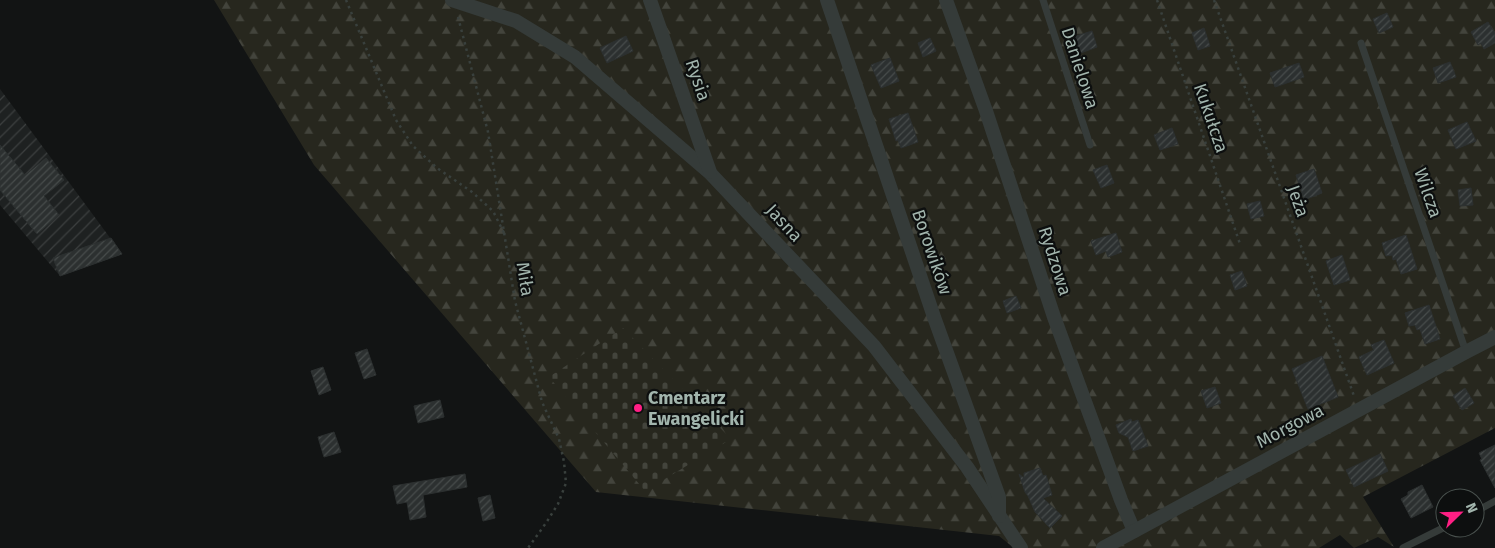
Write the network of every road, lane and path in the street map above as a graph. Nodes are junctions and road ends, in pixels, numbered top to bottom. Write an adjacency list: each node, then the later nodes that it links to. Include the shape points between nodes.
1 (346, 0): 12 (path, via 396,120 413,146 493,211)
2 (453, 0): 11 (street, Jasna, via 516,21 575,57); 12 (path, Miła, via 488,132)
3 (650, 0): 11 (street, Rysia)
4 (827, 0): 17 (street, Borowików, via 934,317 1000,497)
5 (946, 0): 18 (street, Rydzowa, via 1054,317)
6 (1043, 0): 10 (lane, Danielowa)
7 (1157, 0): 13 (path, Kukułcza)
8 (1214, 0): 16 (path, Jeża)
9 (1362, 43): 15 (lane, Wilcza)
10 (1090, 145)
11 (710, 172): 17 (street, Jasna, via 874,346 967,467)
12 (506, 237): 20 (path, Miła, via 515,301 542,402 559,439 566,483 558,504)
13 (1240, 244)
14 (1495, 337): 15 (street, Morgowa)
15 (1466, 352): 16 (street, Morgowa)
16 (1359, 409): 18 (street, Morgowa)
17 (999, 516): 21 (street, Jasna)
18 (1134, 531): 22 (street, Morgowa)
19 (1435, 532): 23 (lane)
20 (528, 548)
21 (1021, 548)
22 (1103, 548)
23 (1403, 548)

